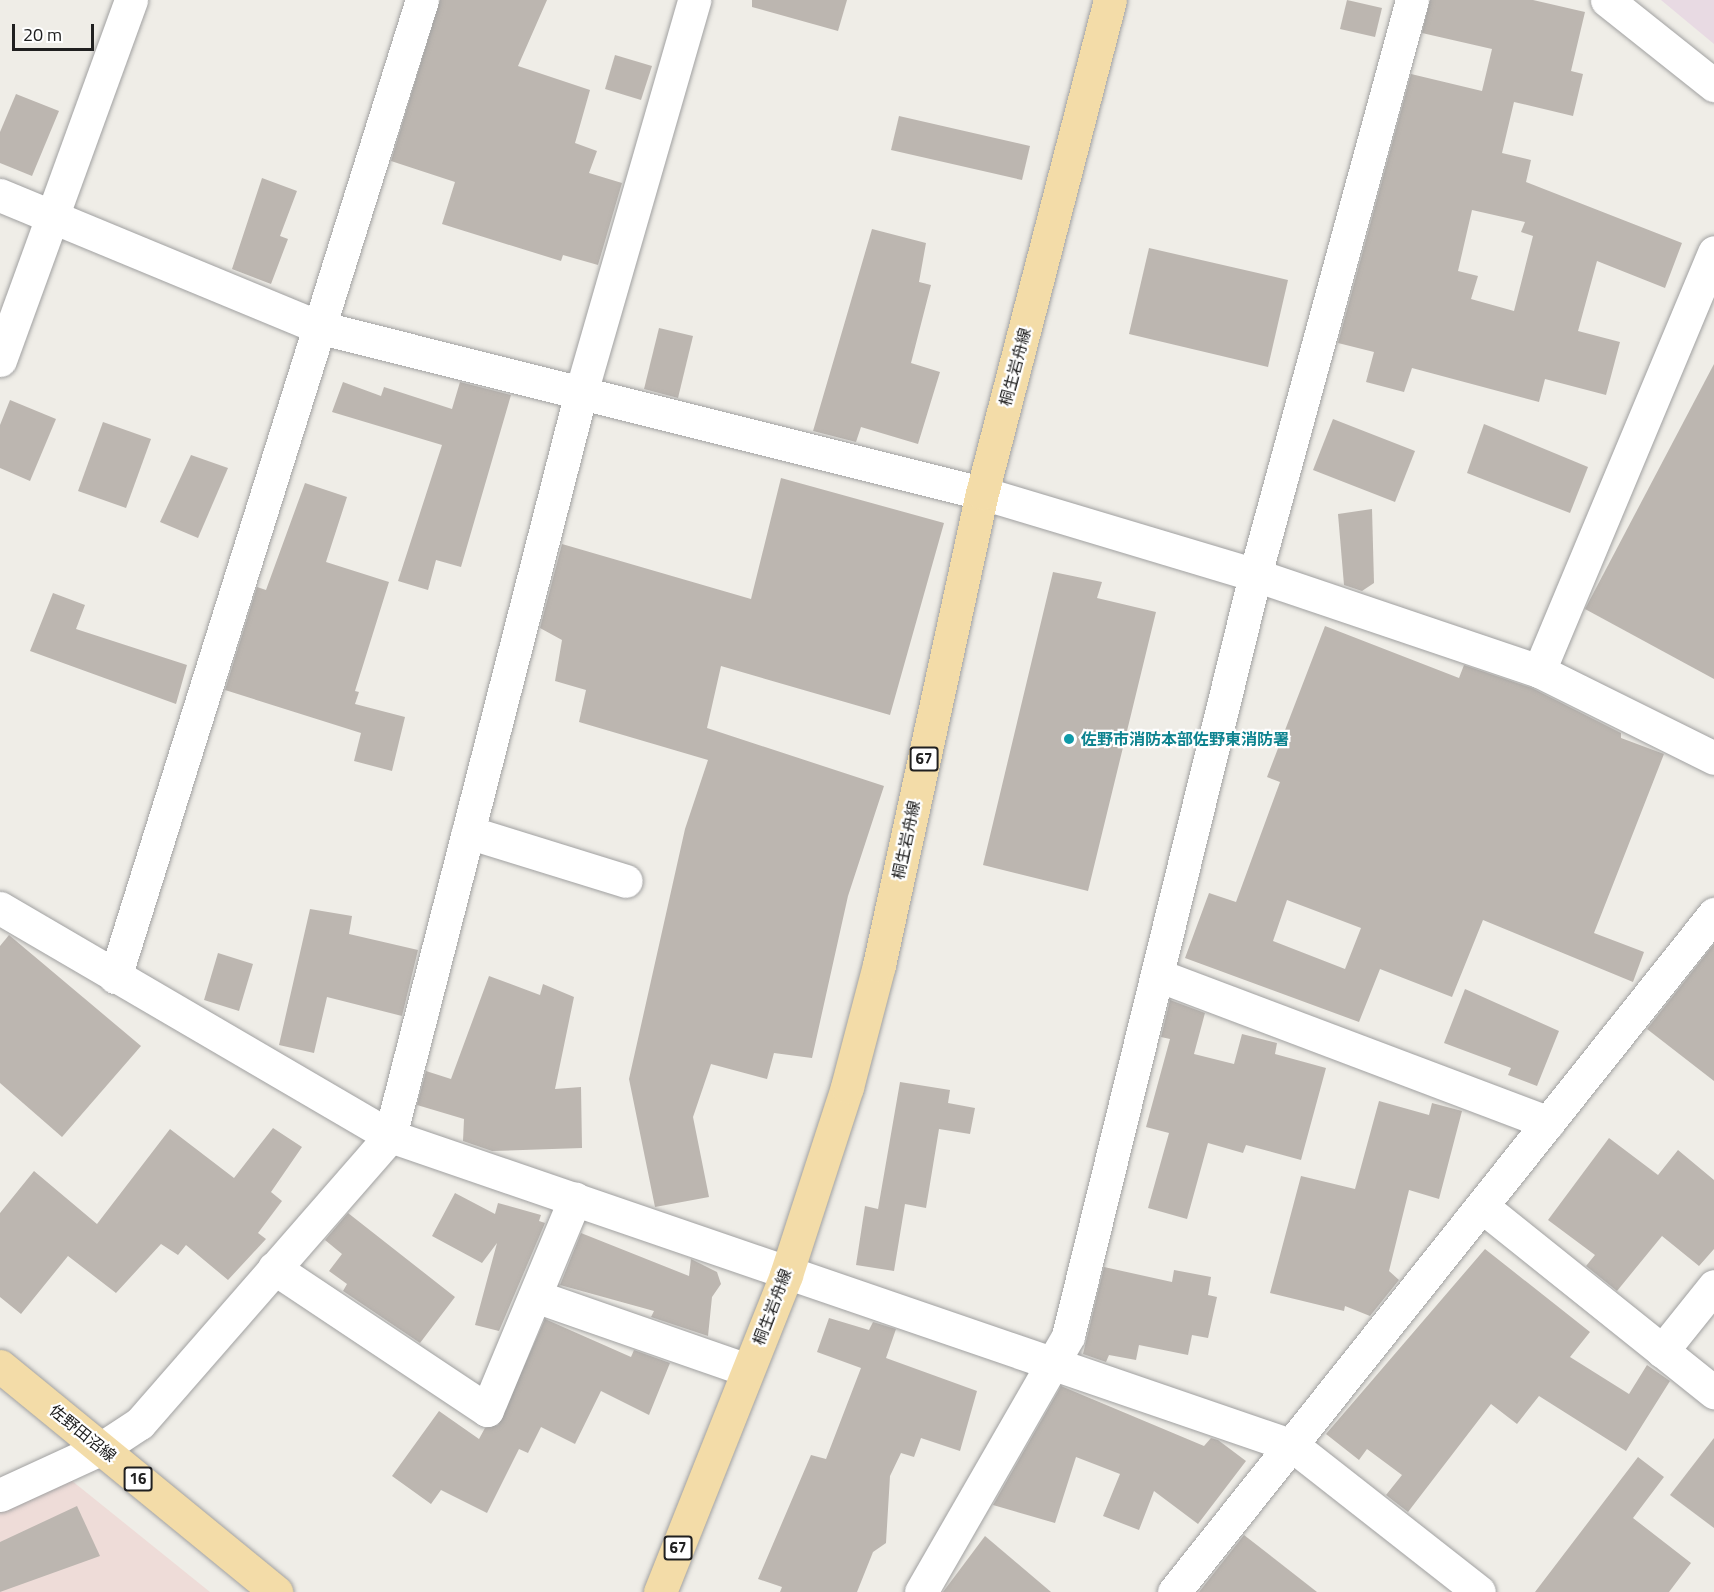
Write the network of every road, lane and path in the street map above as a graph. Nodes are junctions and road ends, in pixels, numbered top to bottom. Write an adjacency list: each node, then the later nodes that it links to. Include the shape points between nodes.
1 (131, 0): 9 (street)
2 (422, 0): 11 (street)
3 (694, 0): 13 (street)
4 (1110, 0): 14 (main road, 桐生岩舟線 / 67)
5 (1412, 0): 15 (street)
6 (1607, 0): 7 (street)
7 (1714, 85)
8 (0, 195): 9 (street)
9 (53, 216): 11 (street); 12 (street)
10 (1714, 252): 16 (street)
11 (318, 327): 13 (street); 23 (street)
12 (0, 360)
13 (580, 396): 14 (street); 18 (street)
14 (982, 494): 15 (street); 29 (main road, 桐生岩舟線 / 67, via 879,965 847,1086)
15 (1255, 575): 16 (street); 22 (street)
16 (1539, 671): 17 (street)
17 (1714, 758)
18 (468, 832): 19 (street); 25 (street)
19 (626, 881)
20 (0, 908): 23 (street)
21 (1714, 914): 24 (street)
22 (1160, 976): 24 (street); 33 (street, via 1068,1336)
23 (115, 977): 25 (street)
24 (1548, 1123): 27 (street)
25 (390, 1136): 26 (street); 28 (street)
26 (575, 1199): 29 (street); 31 (street)
27 (1484, 1208): 32 (street); 37 (street)
28 (274, 1268): 31 (street, via 487,1410); 38 (street, via 140,1423)
29 (786, 1275): 33 (street); 35 (main road, 桐生岩舟線 / 67)
30 (1714, 1286): 32 (street)
31 (535, 1296): 35 (street)
32 (1662, 1351): 36 (street)
33 (1051, 1365): 37 (street); 42 (street)
34 (4, 1368): 38 (main road, 佐野田沼線 / 16)
35 (747, 1370): 41 (main road, 桐生岩舟線 / 67)
36 (1714, 1392)
37 (1293, 1446): 43 (street); 44 (street)
38 (102, 1448): 39 (street); 40 (main road, 佐野田沼線 / 16)
39 (0, 1495)
40 (276, 1592)
41 (660, 1592)
42 (921, 1592)
43 (1174, 1592)
44 (1479, 1592)

